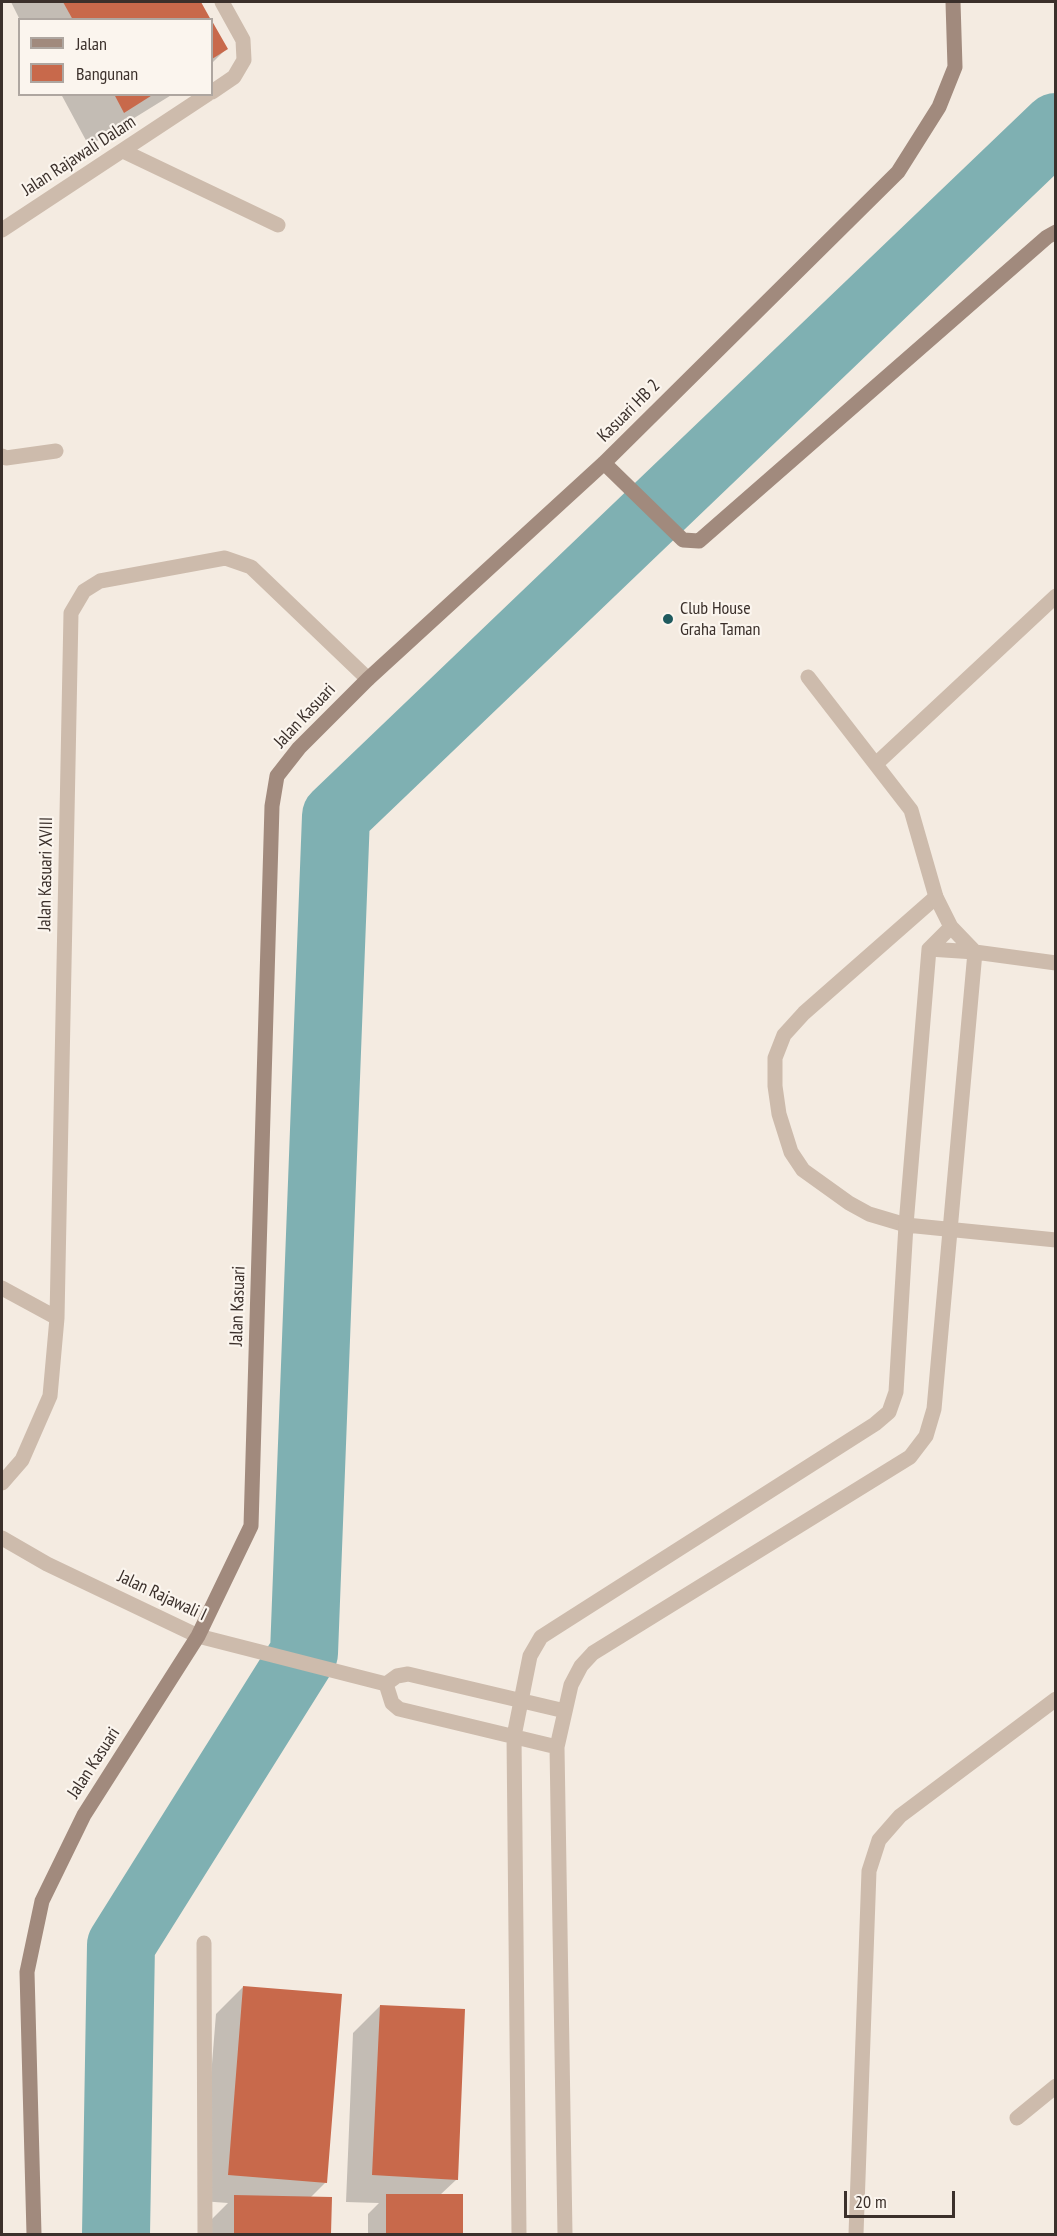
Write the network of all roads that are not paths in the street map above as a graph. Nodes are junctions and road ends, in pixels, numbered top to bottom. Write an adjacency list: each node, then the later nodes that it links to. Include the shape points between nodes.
1 (222, 2): 3 (street, Jalan Rajawali Dalam, via 243,40 244,60 234,78)
2 (953, 2): 11 (main road, Kasuari HB 2, via 955,67 939,107 898,172)
3 (213, 91)
4 (206, 96): 5 (street, Jalan Rajawali Dalam)
5 (123, 151): 6 (street); 7 (street, Jalan Rajawali Dalam)
6 (278, 225)
7 (2, 230)
8 (1056, 232): 11 (main road, Kasuari HB 2, via 705,538 683,540)
9 (56, 451): 10 (street)
10 (2, 456)
11 (604, 463): 14 (main road, Jalan Kasuari)
12 (1056, 596): 15 (street)
13 (808, 677): 15 (street)
14 (368, 679): 25 (street, Jalan Kasuari XVIII, via 251,567 225,558 100,581 84,591 71,613); 28 (main road, Jalan Kasuari, via 284,766 272,806 251,1526)
15 (877, 763): 16 (street, via 912,810)
16 (936, 897): 17 (street); 21 (street, via 804,1013 784,1035 775,1058 779,1114 791,1152 803,1170 869,1214)
17 (951, 927): 18 (street); 19 (street)
18 (929, 949): 19 (street); 21 (street)
19 (975, 952): 20 (street); 22 (street)
20 (1056, 963)
21 (906, 1225): 22 (street); 31 (street, via 896,1392 889,1412 541,1637 530,1656)
22 (950, 1228): 23 (street); 32 (street, via 934,1409 926,1436 910,1457 593,1653 581,1666)
23 (1056, 1240)
24 (2, 1288): 25 (street)
25 (57, 1318): 26 (street, Jalan Kasuari XVIII, via 50,1396 22,1460)
26 (2, 1483)
27 (2, 1538): 28 (street, Jalan Rajawali I, via 47,1564)
28 (198, 1636): 29 (street, Jalan Rajawali I); 38 (main road, Jalan Kasuari, via 84,1815 42,1901 27,1972)
29 (382, 1684): 31 (street, via 408,1674); 33 (street, via 399,1708)
30 (1056, 1699): 42 (street, via 900,1816 879,1840 869,1871)
31 (521, 1701): 32 (street); 33 (street)
32 (565, 1711): 34 (street)
33 (514, 1736): 34 (street); 40 (street)
34 (557, 1748): 41 (street)
35 (204, 1943): 39 (street)
36 (1056, 2085): 37 (street)
37 (1017, 2118)
38 (33, 2235)
39 (206, 2235)
40 (519, 2235)
41 (565, 2235)
42 (856, 2235)

